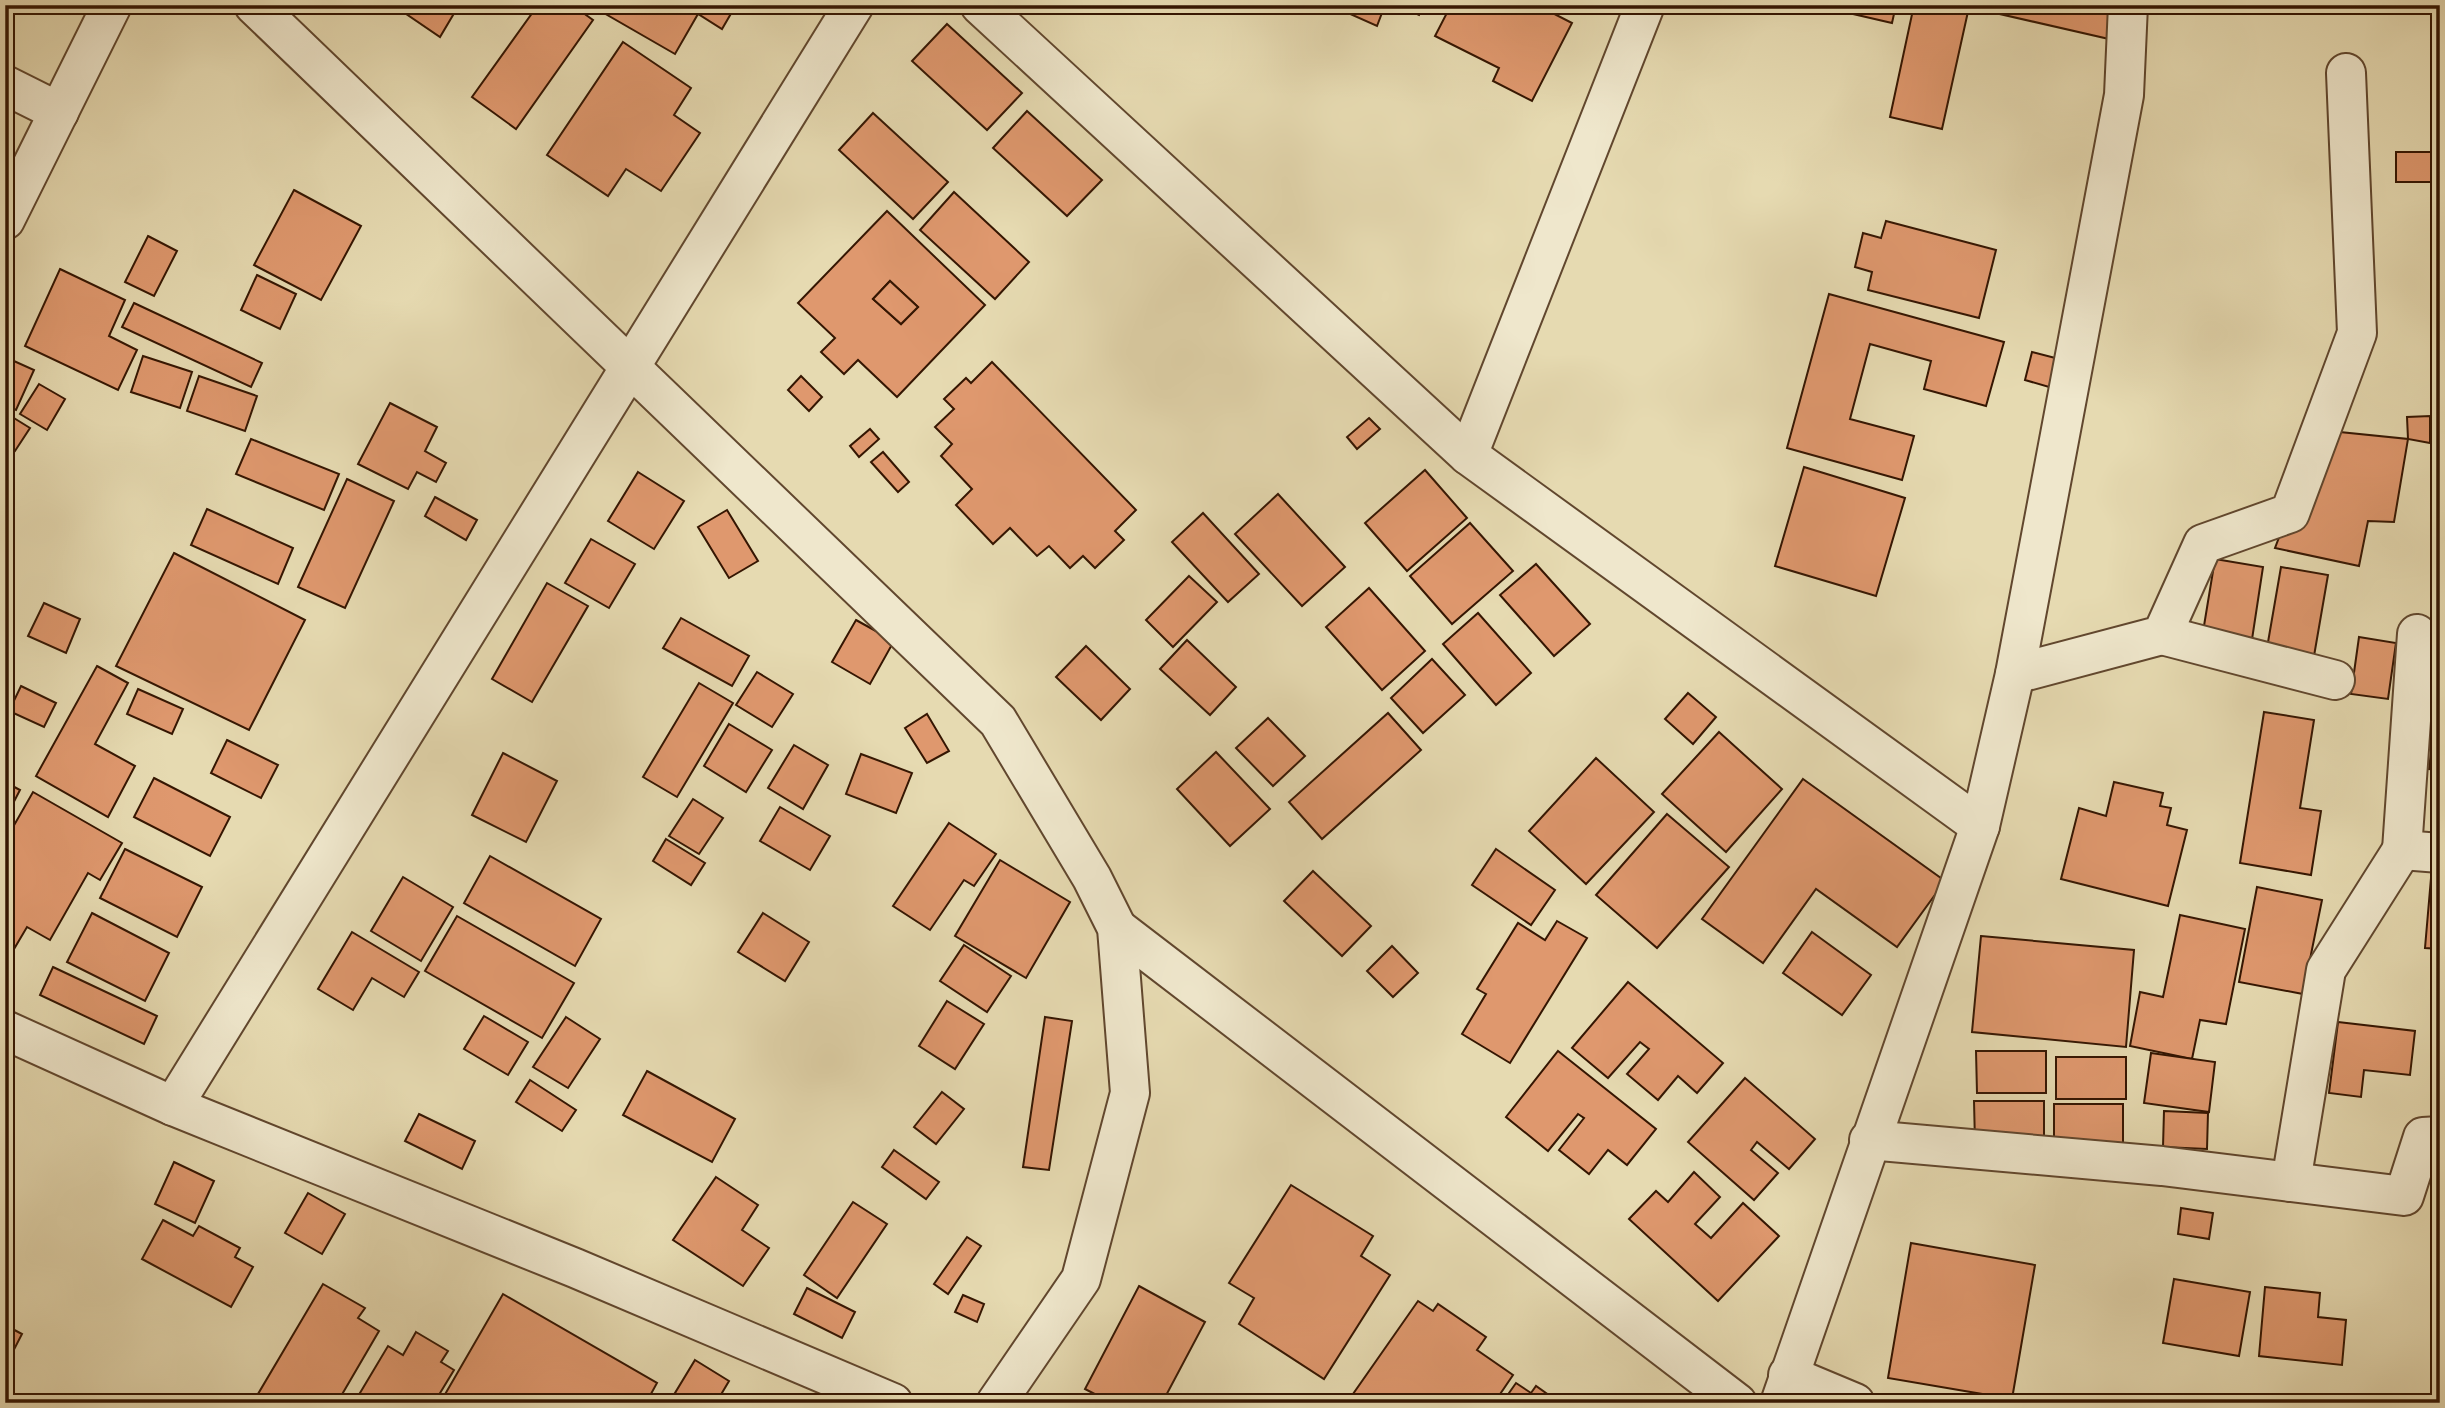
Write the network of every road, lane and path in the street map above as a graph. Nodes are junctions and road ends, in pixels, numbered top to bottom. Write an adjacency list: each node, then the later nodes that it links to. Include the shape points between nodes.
1 (111, 5): 9 (street)
2 (254, 5): 11 (street)
3 (853, 5): 11 (street)
4 (980, 5): 12 (street)
5 (1645, 5): 12 (street)
6 (2128, 5): 15 (street, via 2124,95)
7 (2346, 74): 13 (street, via 2357,333 2290,513 2203,544)
8 (5, 85): 9 (street)
9 (59, 112): 10 (street)
10 (5, 220)
11 (631, 365): 20 (street, via 998,720); 22 (street)
12 (1468, 455): 17 (street)
13 (2162, 635): 15 (street); 16 (street)
14 (2417, 635): 18 (street)
15 (2015, 674): 17 (street)
16 (2335, 681)
17 (1980, 826): 24 (street)
18 (2402, 850): 19 (street); 25 (street, via 2326,970)
19 (2440, 853)
20 (1117, 928): 28 (street, via 1130,1093 1081,1279); 29 (street)
21 (5, 1030): 22 (street)
22 (173, 1106): 27 (street, via 575,1268)
23 (2440, 1136): 25 (street, via 2423,1138 2404,1196)
24 (1869, 1140): 25 (street); 26 (street)
25 (2291, 1182)
26 (1784, 1389): 30 (street)
27 (893, 1403)
28 (996, 1403)
29 (1737, 1403)
30 (1855, 1403)

